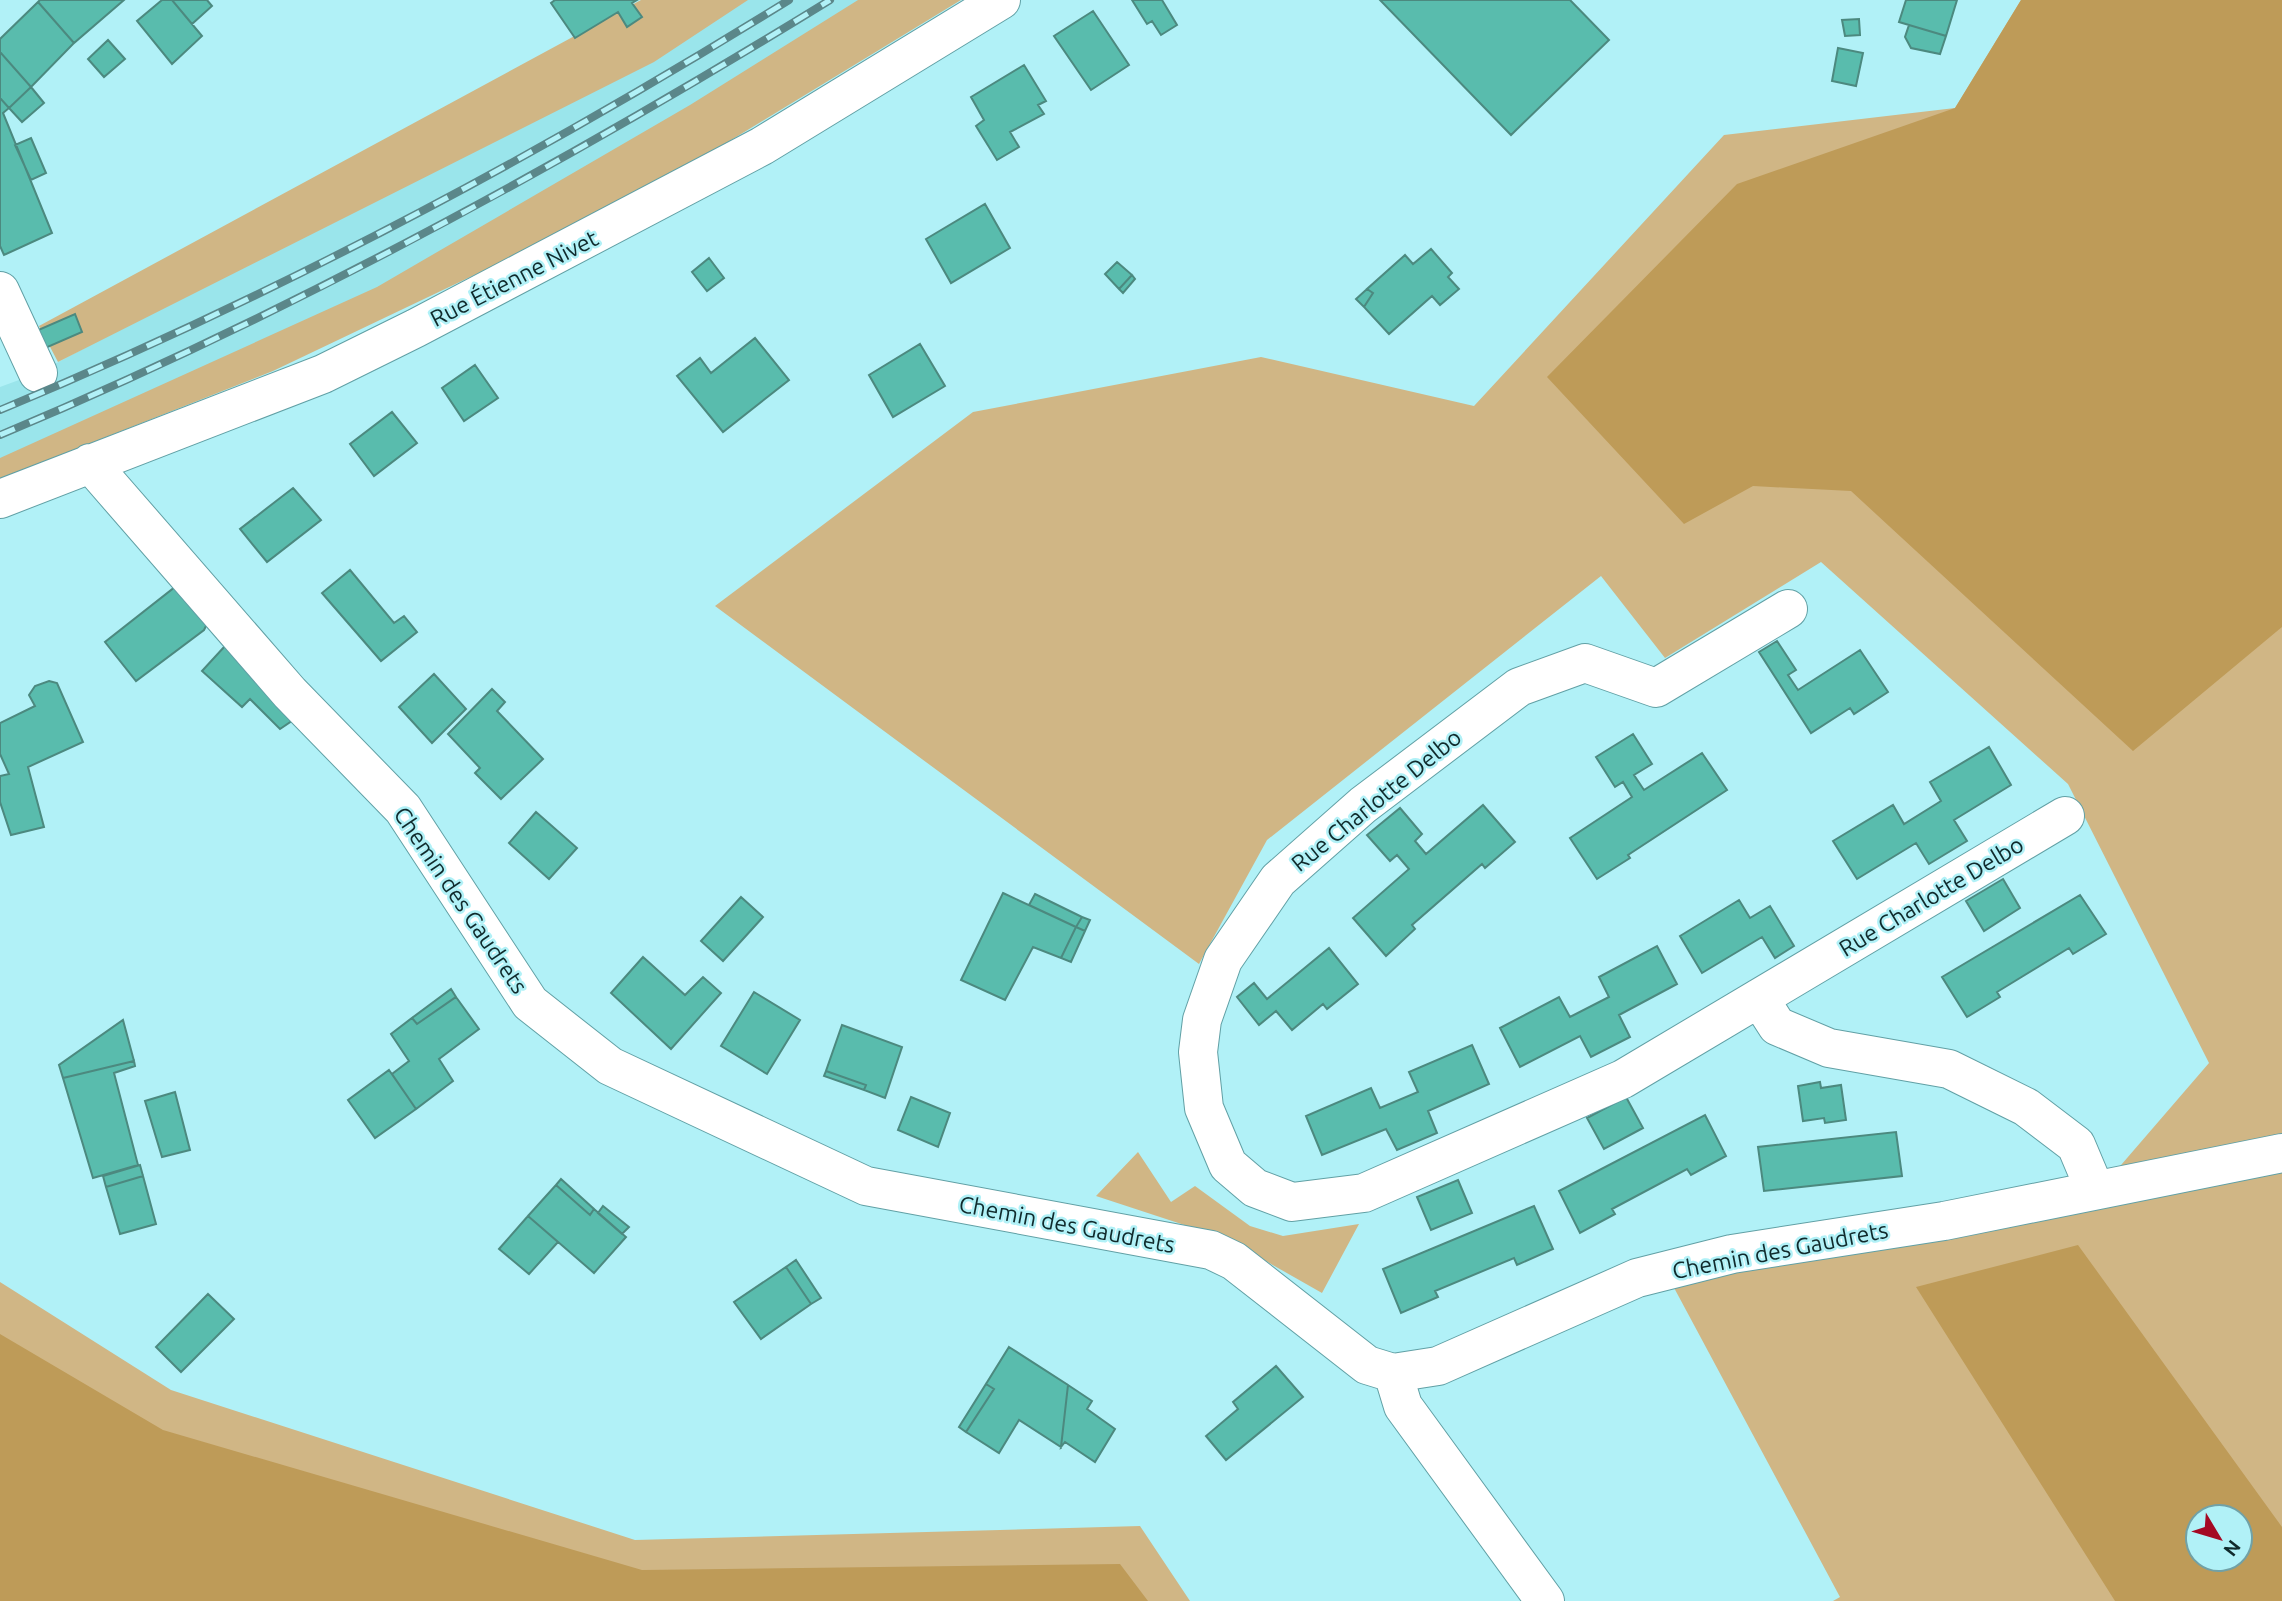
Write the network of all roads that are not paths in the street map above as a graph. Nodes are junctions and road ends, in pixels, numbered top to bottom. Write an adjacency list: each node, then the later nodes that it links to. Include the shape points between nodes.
1 (1001, 0): 4 (street, Rue Étienne Nivet, via 762,146 416,328 323,374)
2 (0, 291): 3 (street)
3 (38, 373)
4 (90, 463): 5 (street, Rue Étienne Nivet); 11 (street, Chemin des Gaudrets, via 290,693 403,809 530,1003 610,1066 866,1186 1211,1250 1234,1261 1367,1365)
5 (0, 499)
6 (1787, 609): 8 (street, Rue Charlotte Delbo, via 1656,688 1584,663 1519,687 1363,805 1278,880 1223,960 1202,1020 1198,1052 1204,1108 1228,1164 1255,1188 1293,1202 1364,1193 1623,1079)
7 (2066, 816): 8 (street, Rue Charlotte Delbo)
8 (1759, 998): 10 (street, via 1777,1026 1829,1048 1949,1069 2026,1107 2076,1145)
9 (2282, 1153): 10 (street, Chemin des Gaudrets)
10 (2095, 1190): 11 (street, Chemin des Gaudrets, via 1944,1221 1732,1254 1649,1275 1438,1366)
11 (1393, 1373): 12 (street, via 1403,1406)
12 (1545, 1601)

